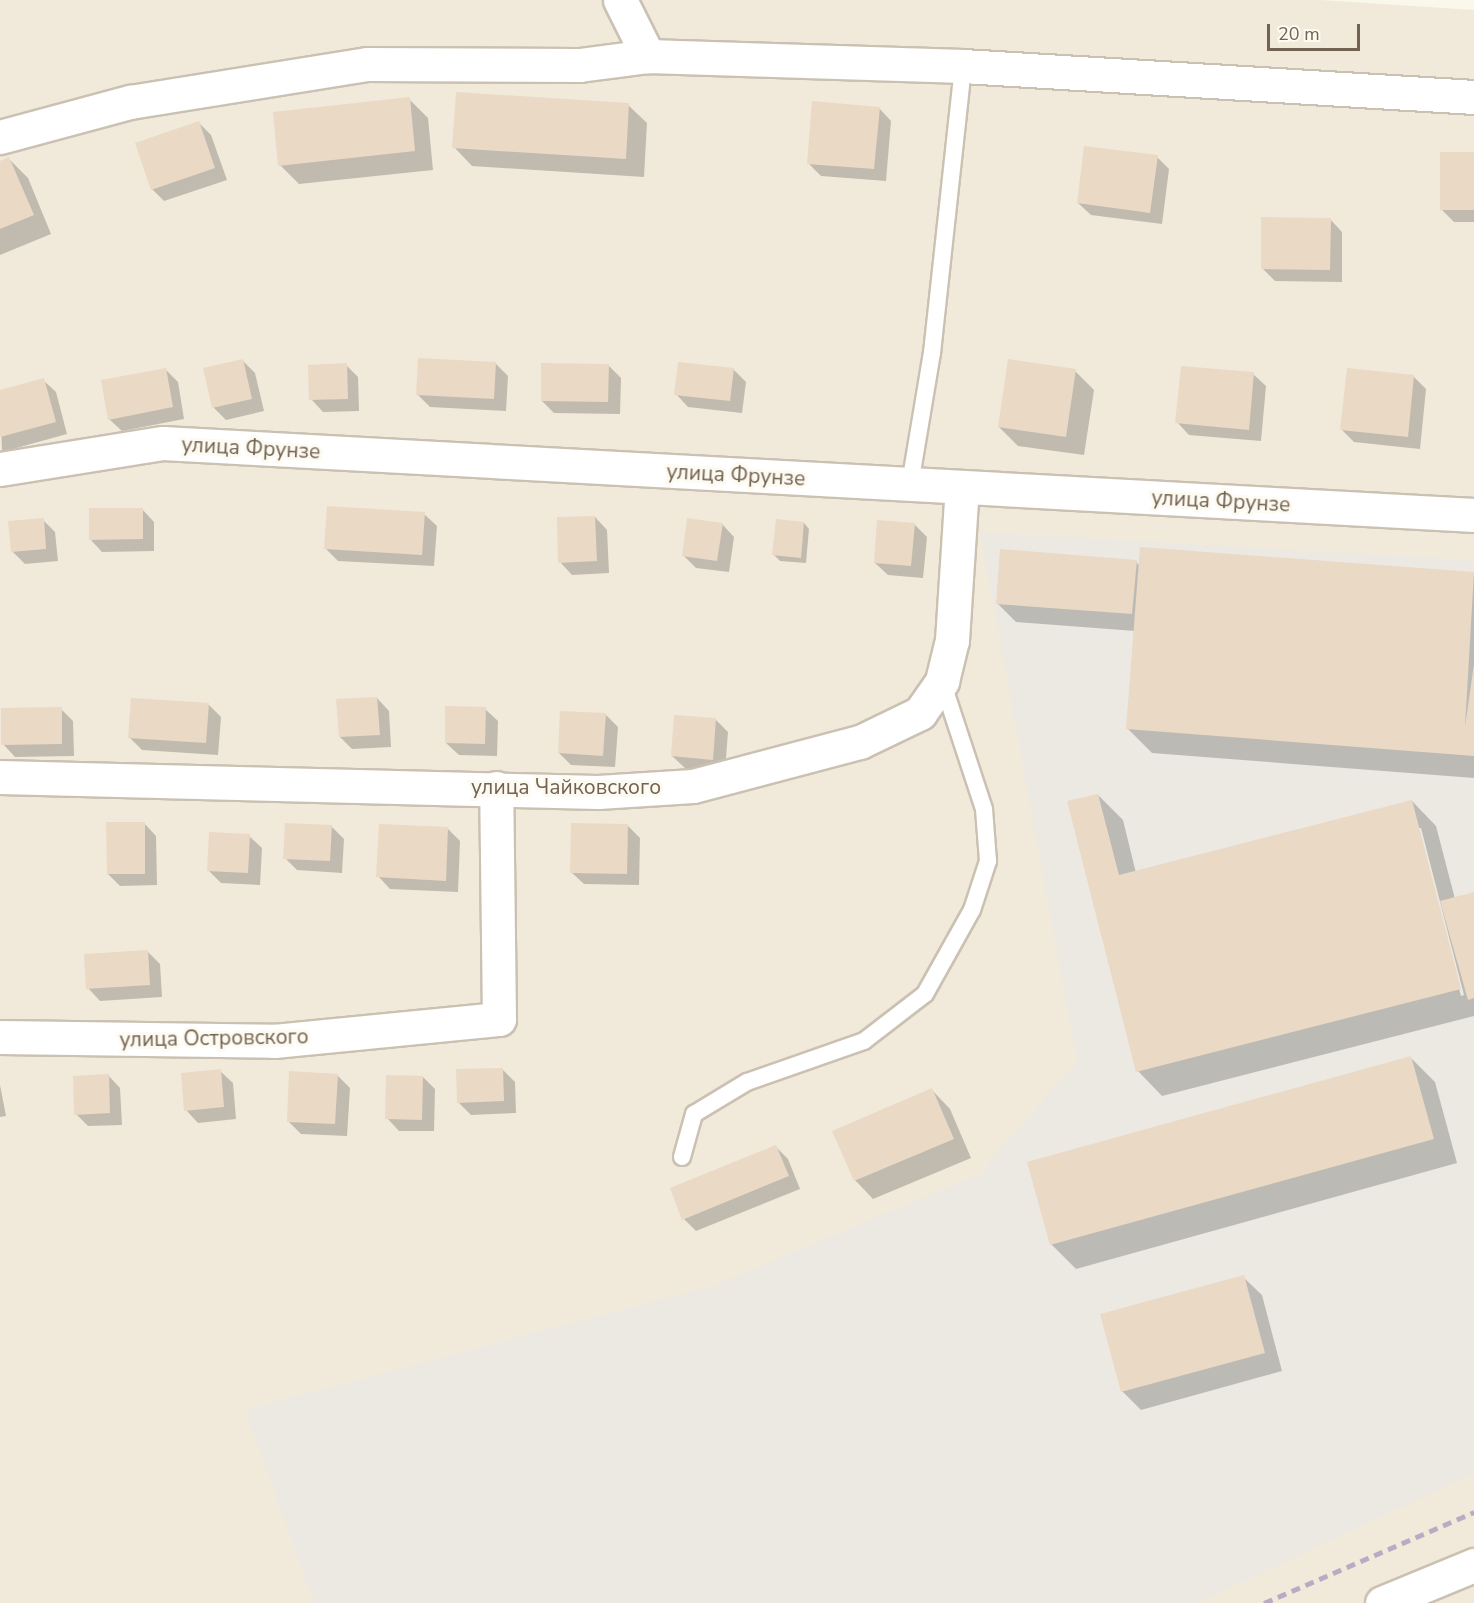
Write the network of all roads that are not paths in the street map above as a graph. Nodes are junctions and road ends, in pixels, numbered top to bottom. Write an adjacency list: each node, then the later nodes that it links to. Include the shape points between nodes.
1 (620, 0): 2 (street)
2 (648, 56): 3 (street); 5 (street, via 579,64 367,64 130,102)
3 (963, 66): 4 (street); 7 (lane, via 932,353)
4 (1474, 97)
5 (0, 137)
6 (0, 470): 7 (street, улица Фрунзе, via 163,443)
7 (910, 484): 8 (street, улица Фрунзе)
8 (962, 487): 9 (street, улица Фрунзе); 10 (street, улица Чайковского, via 952,640)
9 (1474, 515)
10 (942, 681): 12 (street, улица Чайковского, via 920,713 860,742 693,786 598,792); 14 (lane, via 984,809 988,861 972,910 925,994 864,1041 747,1082 694,1114)
11 (0, 777): 12 (street, улица Чайковского)
12 (496, 788): 13 (street, улица Островского, via 499,1019 274,1041)
13 (0, 1037)
14 (682, 1157)
15 (1474, 1565): 16 (street)
16 (1382, 1603)

